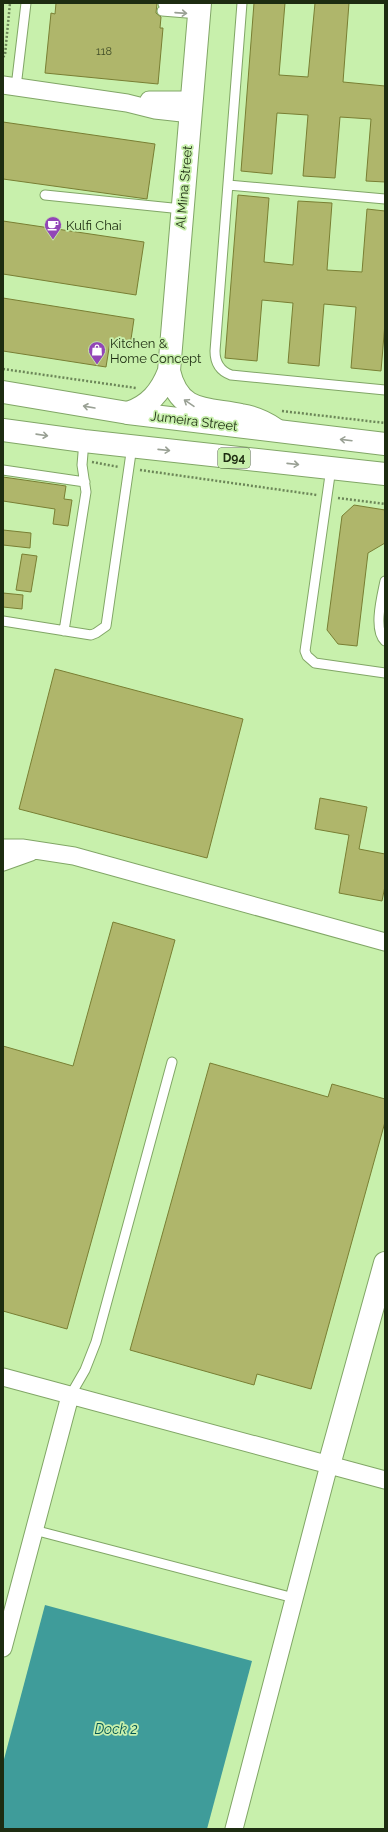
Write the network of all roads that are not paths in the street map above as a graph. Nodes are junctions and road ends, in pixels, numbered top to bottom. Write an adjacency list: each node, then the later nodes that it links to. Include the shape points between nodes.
1 (26, 3): 5 (lane)
2 (242, 3): 7 (lane)
3 (162, 8): 4 (lane)
4 (200, 8): 6 (main road, Al Mina Street)
5 (10, 86): 6 (street, via 127,103 149,100)
6 (191, 107): 10 (main road, Al Mina Street)
7 (228, 185): 9 (lane); 12 (lane, via 215,351 220,369 232,375)
8 (45, 195): 10 (lane)
9 (385, 199)
10 (182, 209): 11 (main road, Al Mina Street)
11 (168, 371): 14 (main road, via 158,393 145,406); 16 (main road, one-way to 11, via 251,417 203,410 191,405 176,390)
12 (385, 390)
13 (3, 392): 14 (main road, Jumeira Street, one-way to 13)
14 (128, 413): 16 (main road, Jumeira Street)
15 (3, 430): 19 (main road, D94, one-way to 19)
16 (278, 432): 17 (main road, Jumeira Street, one-way to 16)
17 (385, 444)
18 (132, 446): 19 (main road, D94); 20 (main road, D94, one-way to 20); 26 (lane, via 106,626 91,635)
19 (83, 451): 23 (lane)
20 (331, 468): 22 (main road, D94); 28 (lane, via 305,645 307,656 314,663)
21 (3, 470): 23 (lane)
22 (385, 474)
23 (85, 482): 26 (lane, via 86,492)
24 (385, 580): 27 (lane, via 378,629)
25 (3, 621): 26 (lane)
26 (64, 631)
27 (385, 641)
28 (385, 673)
29 (3, 848): 30 (street)
30 (35, 850): 31 (street); 32 (street, via 74,856)
31 (3, 862)
32 (385, 942)
33 (172, 1062): 36 (lane, via 96,1342 85,1370)
34 (385, 1263): 37 (main road)
35 (3, 1378): 36 (street)
36 (70, 1396): 37 (street); 39 (street)
37 (329, 1465): 38 (street); 40 (street)
38 (385, 1480)
39 (34, 1530): 40 (lane); 41 (street)
40 (294, 1598): 42 (street)
41 (3, 1648)
42 (234, 1829)

